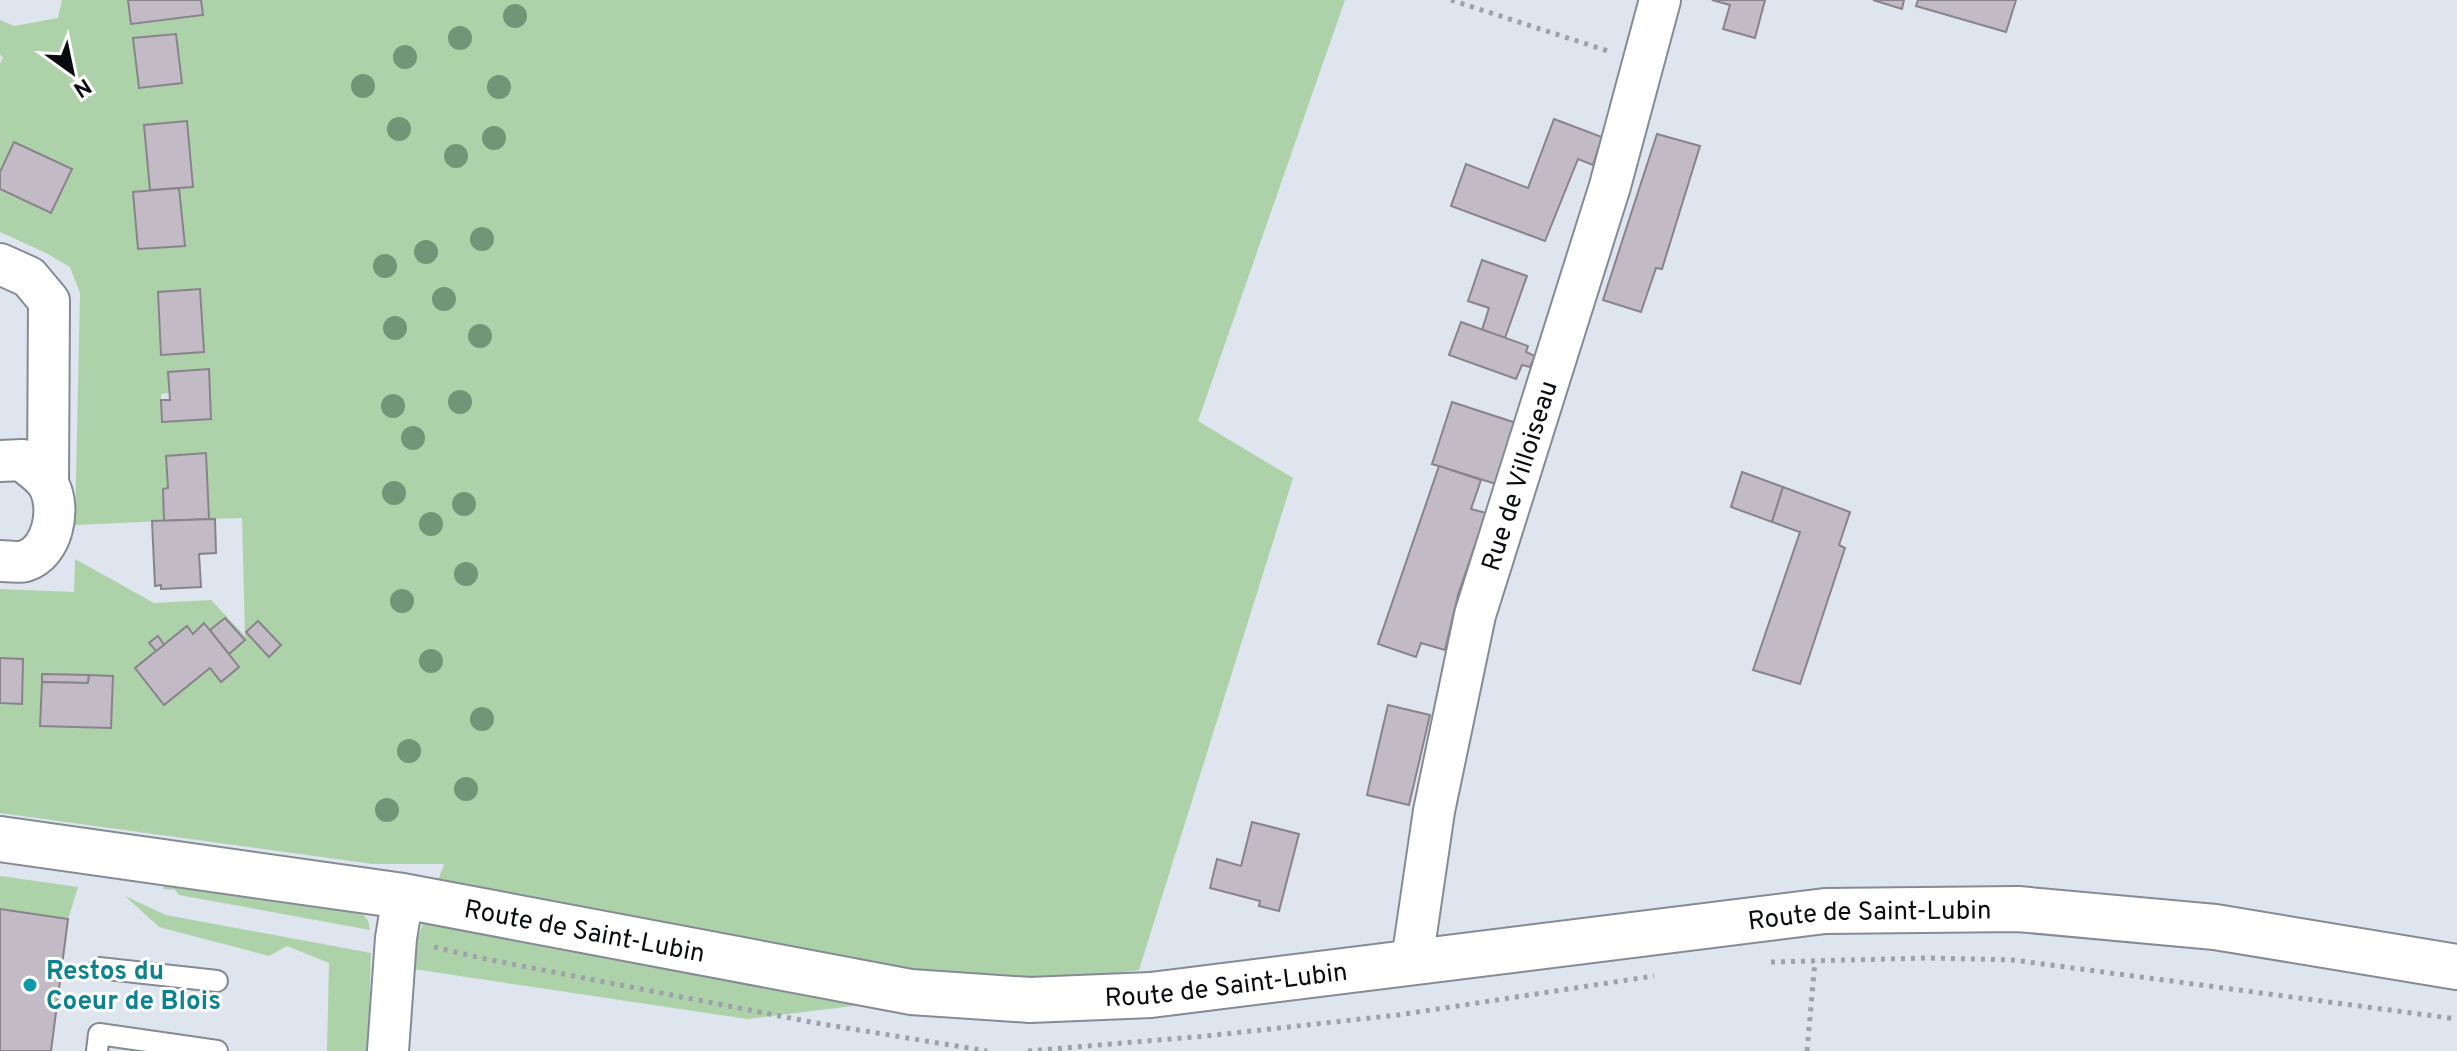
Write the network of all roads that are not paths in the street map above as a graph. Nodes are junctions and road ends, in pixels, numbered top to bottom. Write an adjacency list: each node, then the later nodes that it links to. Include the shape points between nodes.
1 (1660, 0): 8 (street, Rue de Villoiseau, via 1580,284 1475,615 1434,811)
2 (0, 264): 4 (street, via 29,277 49,301)
3 (0, 461): 4 (street, via 22,460)
4 (48, 483): 5 (street, via 55,501 49,538 25,561)
5 (0, 561)
6 (0, 839): 7 (street, Route de Saint-Lubin)
7 (403, 896): 8 (street, Route de Saint-Lubin, via 911,992 1030,1000 1151,995); 14 (street)
8 (1412, 961): 9 (street, Route de Saint-Lubin, via 1816,912 2018,909 2215,927)
9 (2457, 967)
10 (99, 968): 11 (lane)
11 (217, 981)
12 (97, 1051): 13 (lane, via 99,1034)
13 (217, 1051)
14 (388, 1051)

